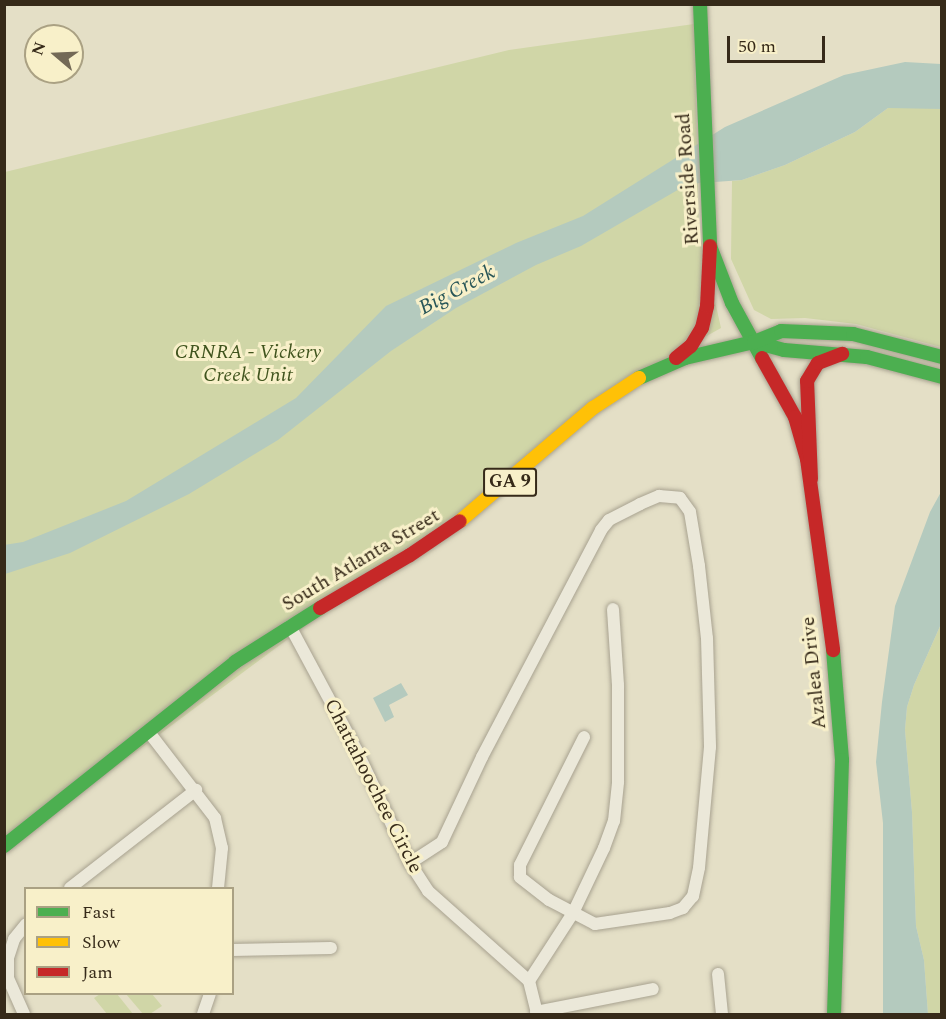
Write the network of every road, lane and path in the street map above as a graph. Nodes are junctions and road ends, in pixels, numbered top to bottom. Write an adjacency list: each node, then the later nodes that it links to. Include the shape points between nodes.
1 (700, 4): 2 (main road, Riverside Road)
2 (710, 246): 3 (main road, Riverside Road, via 723,285); 6 (main road, via 702,328 691,345)
3 (754, 342): 4 (main road, South Atlanta Street / GA 9, via 784,350); 5 (main road, South Atlanta Street / GA 9, via 782,331 814,330 853,334); 6 (main road, South Atlanta Street / GA 9, via 708,351); 8 (main road, Azalea Drive, via 795,417)
4 (844, 353): 7 (main road, South Atlanta Street / GA 9); 8 (main road, via 818,363 807,381)
5 (942, 357)
6 (663, 366): 10 (main road, South Atlanta Street / GA 9, via 593,408 453,527)
7 (942, 377)
8 (811, 478): 30 (main road, Azalea Drive, via 838,696 842,760)
9 (613, 609): 18 (street, via 618,685 614,822)
10 (290, 626): 11 (main road, South Atlanta Street / GA 9, via 236,662); 15 (street, Chattahoochee Circle, via 357,751)
11 (148, 731): 13 (street); 14 (main road, South Atlanta Street / GA 9)
12 (584, 737): 18 (street, via 520,865 520,877)
13 (196, 790): 16 (street); 17 (street, via 212,812 220,833)
14 (4, 846)
15 (410, 862): 18 (street, via 442,842 601,530 616,516 659,496 680,498 690,512 699,566 710,747 693,896 683,908 670,913 595,924); 23 (street, Chattahoochee Circle, via 428,891)
16 (71, 887)
17 (218, 887)
18 (573, 913): 23 (street)
19 (24, 926): 27 (street, via 14,939 8,958 8,978)
20 (331, 948): 21 (street)
21 (234, 951)
22 (718, 974): 29 (street)
23 (529, 981): 26 (street)
24 (653, 989): 26 (street)
25 (209, 995): 28 (street)
26 (536, 1013)
27 (24, 1014)
28 (203, 1014)
29 (722, 1014)
30 (834, 1014)

